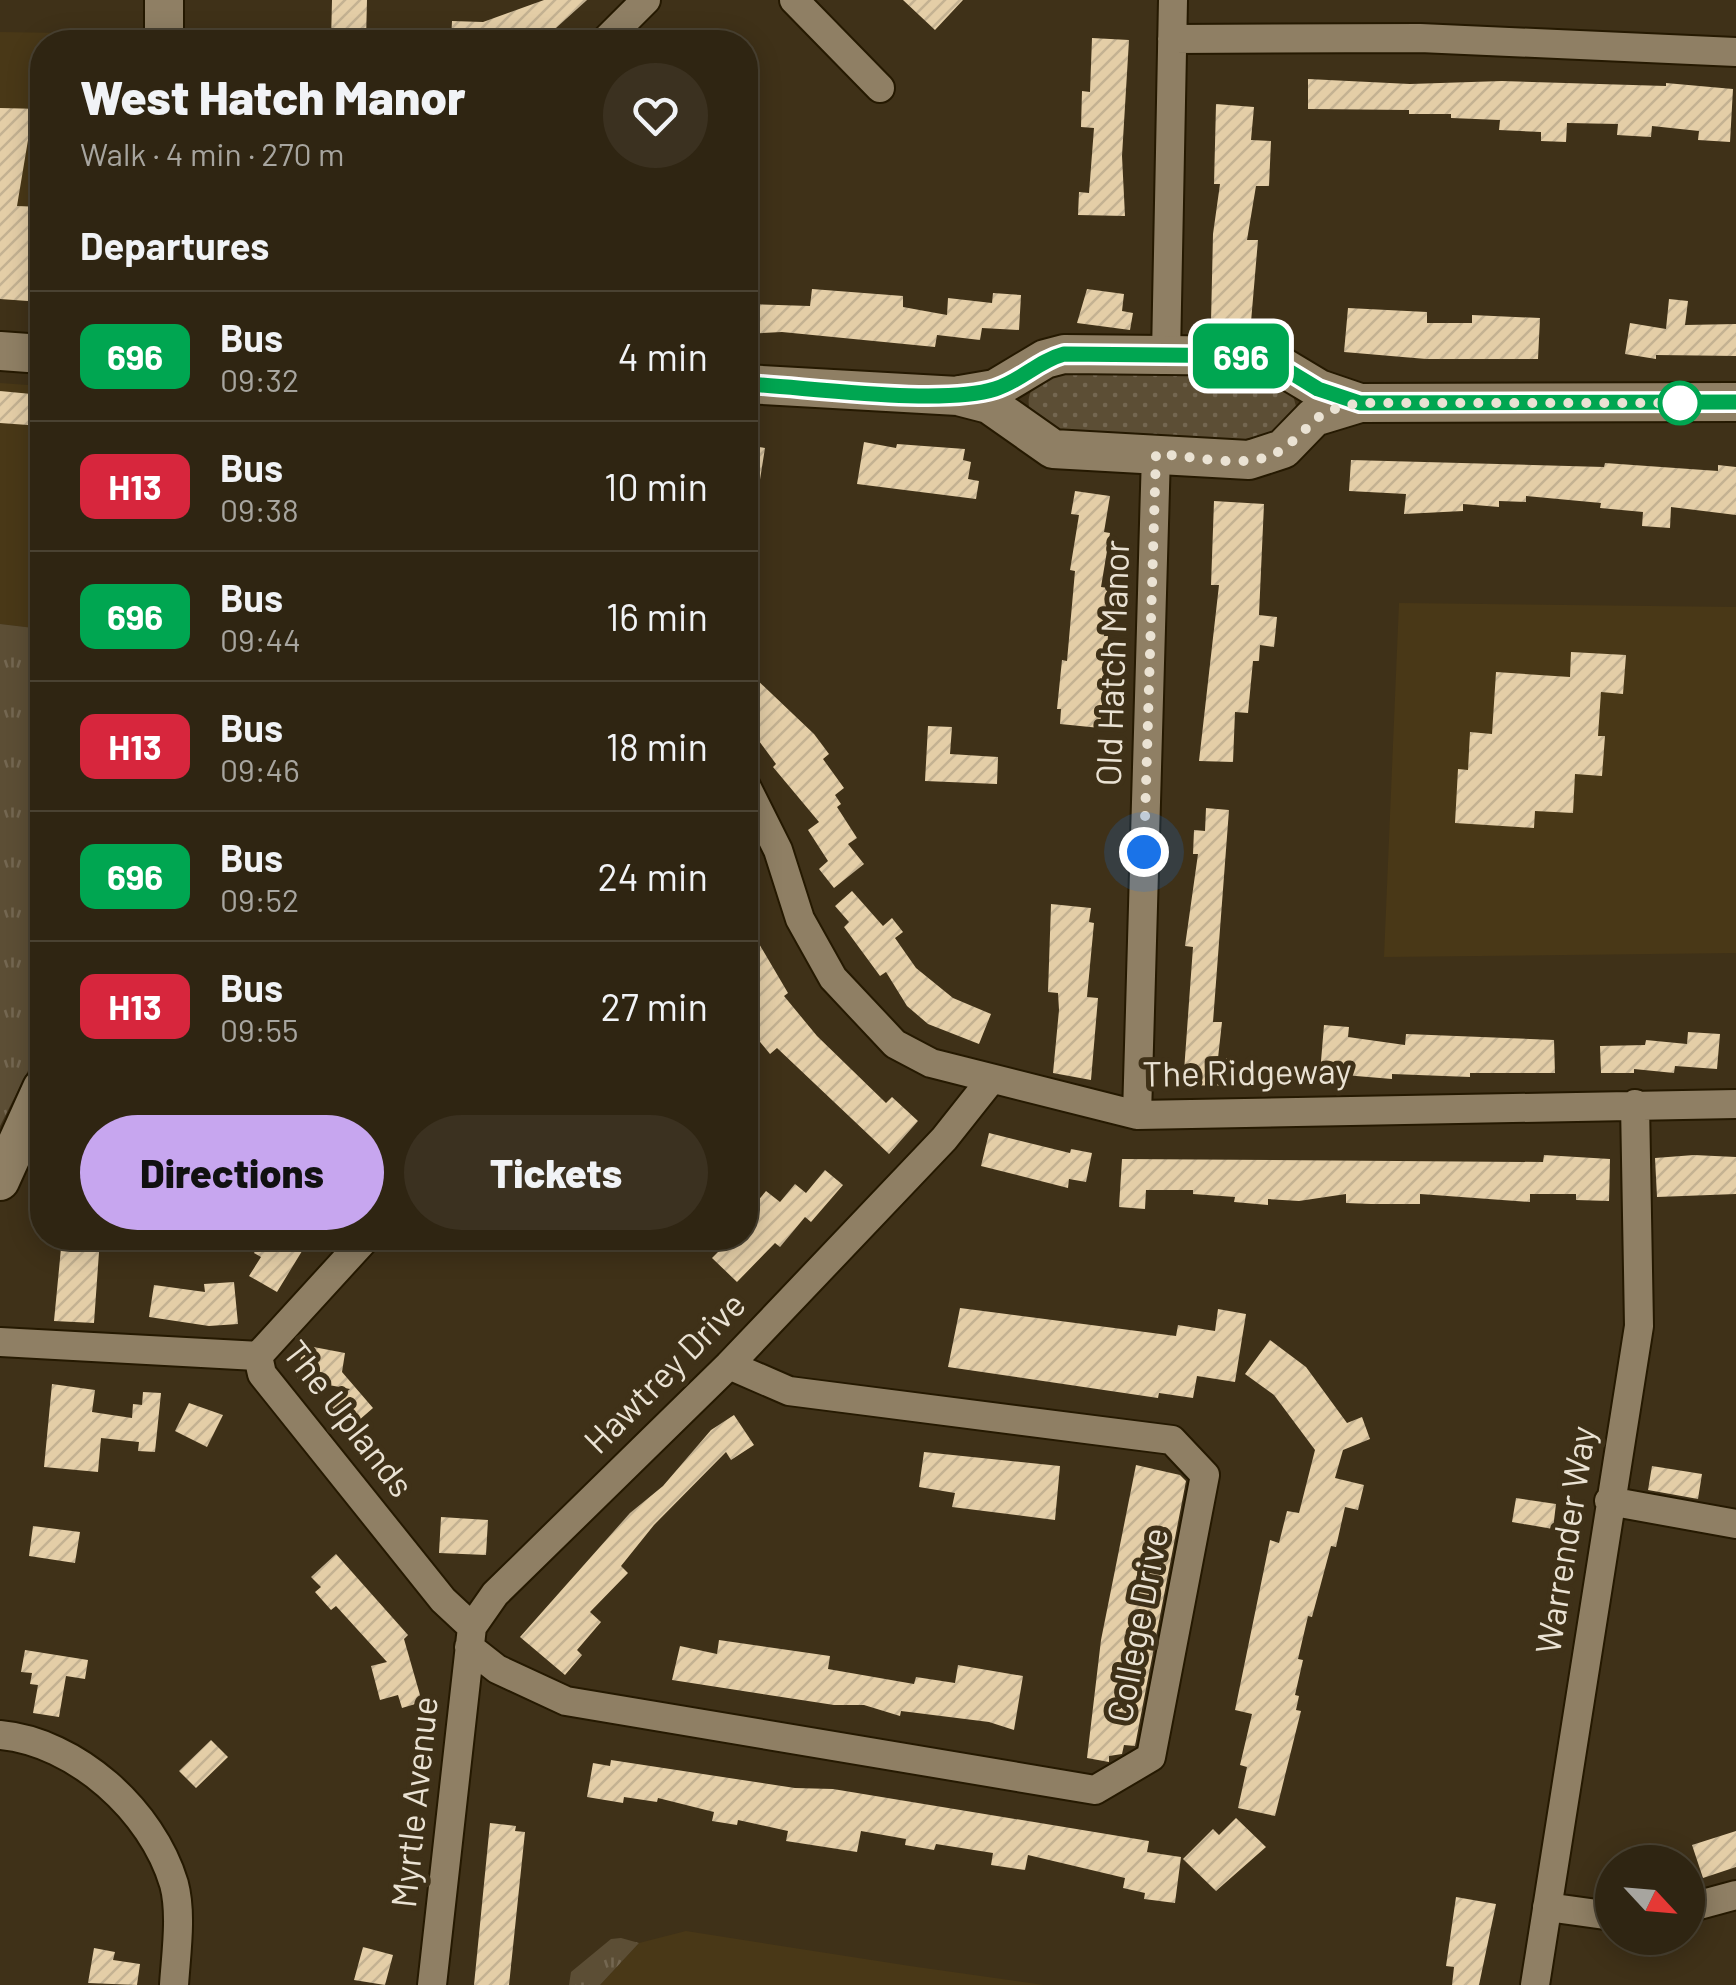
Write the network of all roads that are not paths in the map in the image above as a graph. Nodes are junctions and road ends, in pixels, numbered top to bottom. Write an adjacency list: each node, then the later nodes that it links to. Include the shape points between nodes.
1 (164, 0): 5 (street)
2 (646, 0): 6 (street)
3 (794, 0): 9 (street)
4 (1173, 0): 7 (street)
5 (164, 30)
6 (616, 30)
7 (1172, 38): 8 (street, via 1420,38); 12 (street)
8 (1736, 52)
9 (880, 88)
10 (0, 351): 11 (street)
11 (30, 353)
12 (1166, 354): 14 (street, via 1064,354 995,389); 16 (street, via 1264,356 1318,389)
13 (758, 385): 14 (street)
14 (958, 396): 17 (street, via 989,404 1053,450)
15 (1736, 402): 16 (street)
16 (1360, 403): 17 (street, via 1314,417 1268,456)
17 (1156, 454): 23 (street, Old Hatch Manor)
18 (758, 810): 19 (street, The Ridgeway, via 800,919 833,978 896,1044 931,1064)
19 (990, 1080): 23 (street, The Ridgeway); 28 (street, Hawtrey Drive, via 944,1139)
20 (1635, 1104): 21 (street, The Ridgeway); 23 (street, The Ridgeway); 29 (street, Warrender Way, via 1639,1326)
21 (1736, 1104)
22 (30, 1115): 24 (street)
23 (1137, 1115)
24 (0, 1181)
25 (355, 1250): 27 (street)
26 (0, 1342): 27 (street, The Uplands)
27 (258, 1356): 31 (street, The Uplands, via 262,1374)
28 (729, 1364): 31 (street, Hawtrey Drive, via 496,1594); 31 (street, College Drive, via 789,1391 1172,1440 1205,1475 1151,1757 1095,1790 566,1701 497,1669)
29 (1609, 1501): 30 (street); 35 (street, Warrender Way)
30 (1736, 1524)
31 (471, 1637): 38 (street, Myrtle Avenue)
32 (0, 1735): 37 (street, via 26,1738 80,1762 122,1799 152,1841 174,1886)
33 (1736, 1895): 34 (street)
34 (1705, 1903)
35 (1547, 1907): 36 (street); 39 (street, Warrender Way)
36 (1595, 1914)
37 (174, 1985)
38 (432, 1985)
39 (1535, 1985)

